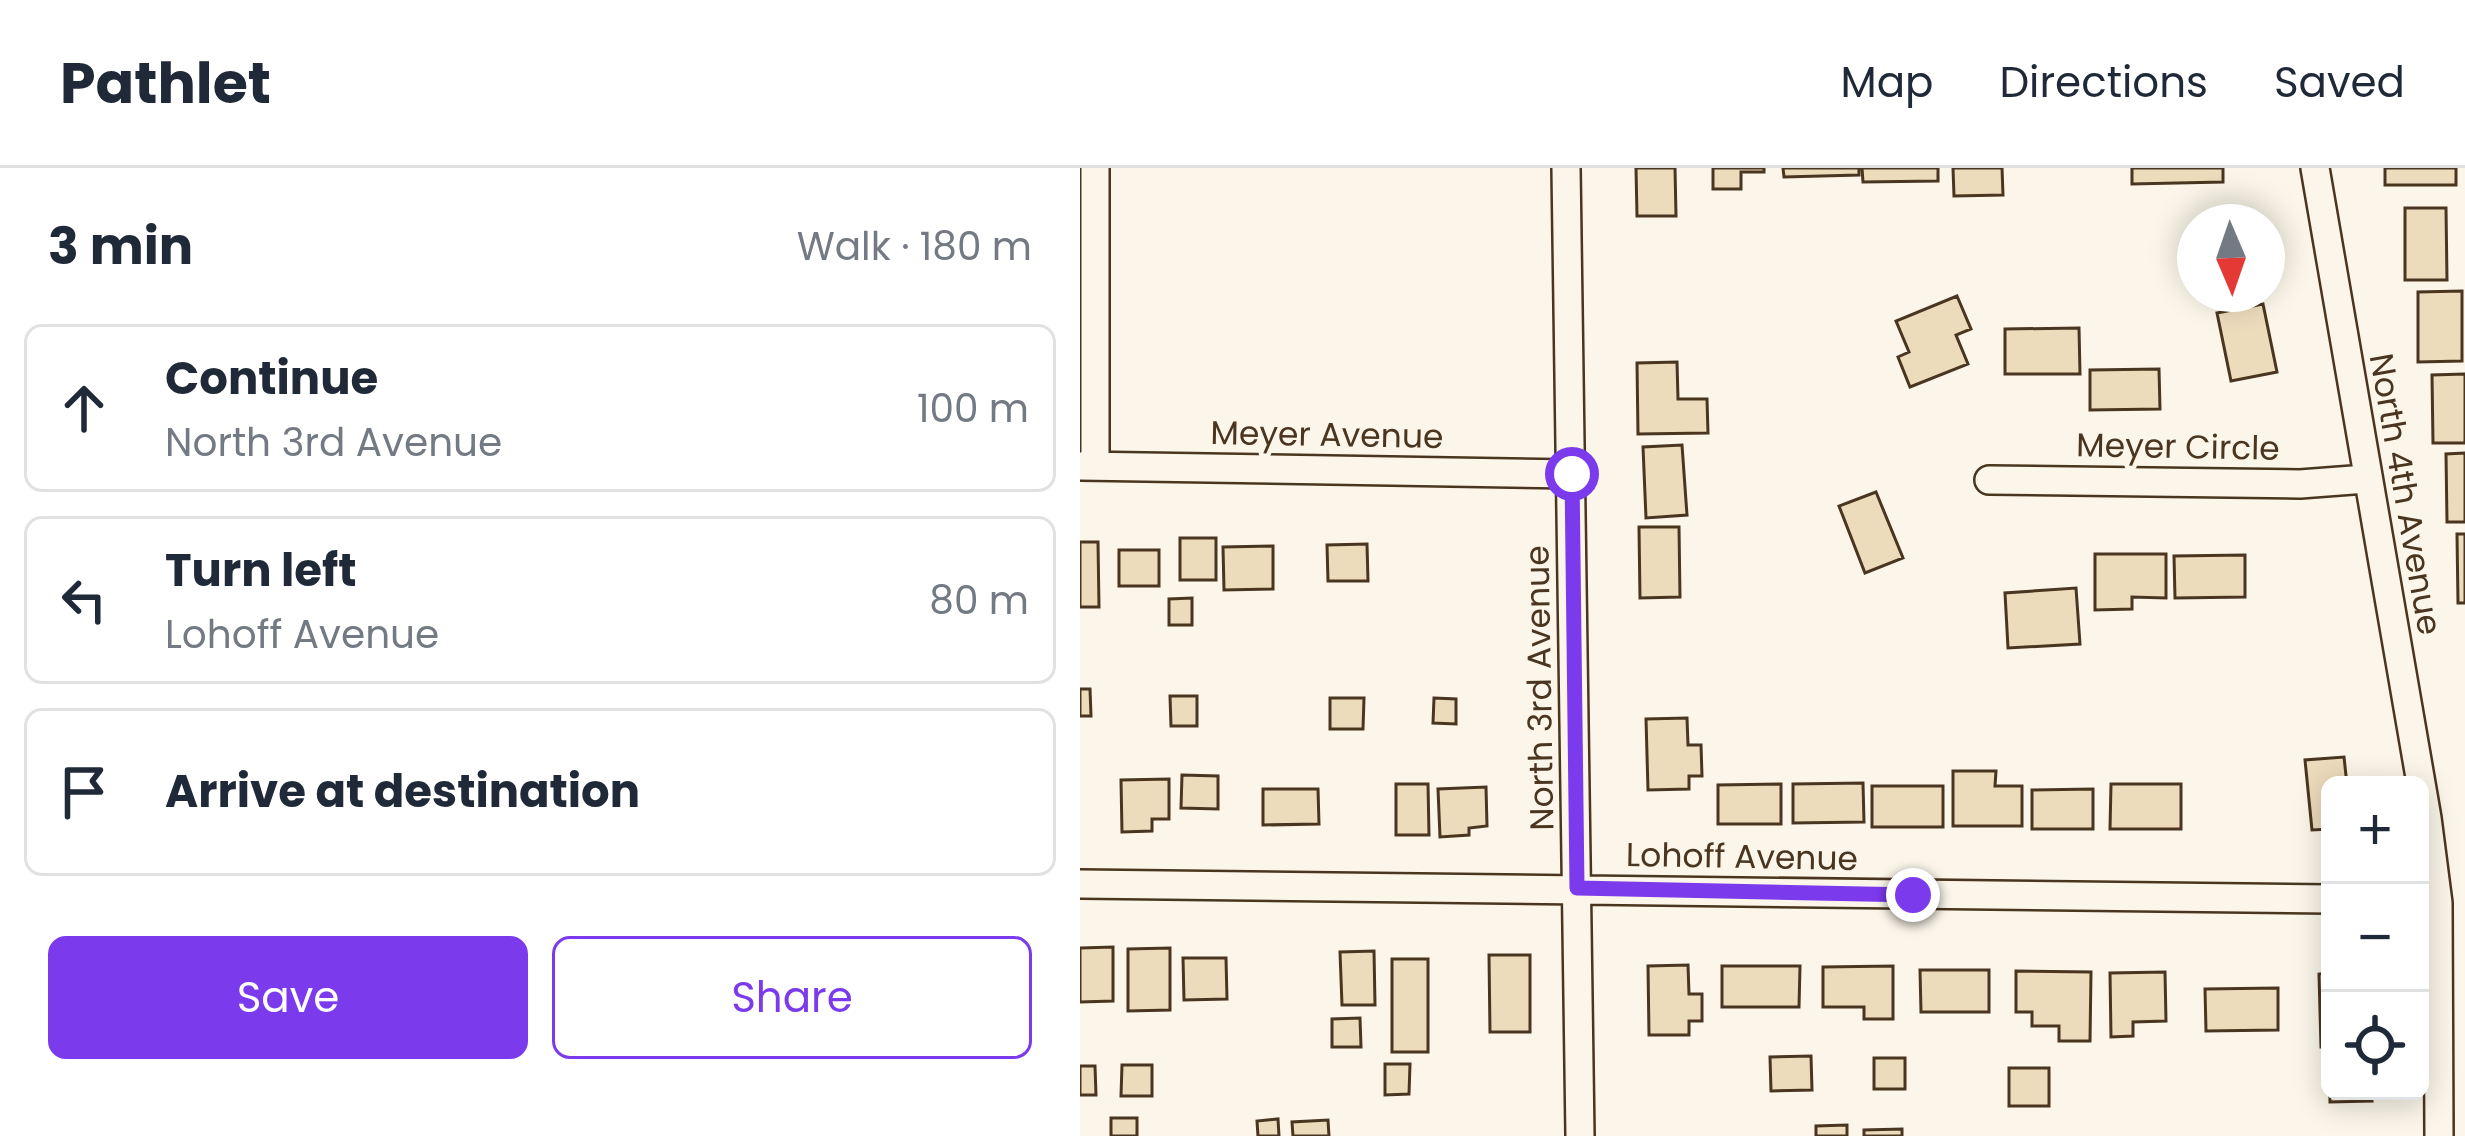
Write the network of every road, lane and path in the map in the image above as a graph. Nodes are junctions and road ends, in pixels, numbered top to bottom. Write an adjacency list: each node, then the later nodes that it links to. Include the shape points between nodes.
1 (1095, 168): 4 (street)
2 (1565, 168): 5 (street, North 3rd Avenue)
3 (2314, 168): 6 (street, North 4th Avenue)
4 (1087, 466): 5 (street, Meyer Avenue)
5 (1572, 474): 9 (street, North 3rd Avenue)
6 (2366, 479): 7 (street, Meyer Circle); 11 (street, North 4th Avenue)
7 (1989, 480)
8 (1080, 884): 9 (street, Lohoff Avenue)
9 (1577, 888): 10 (street, Lohoff Avenue); 12 (street, North 3rd Avenue)
10 (2321, 899)
11 (2441, 903): 13 (street, North 4th Avenue)
12 (1580, 1136)
13 (2439, 1136)

